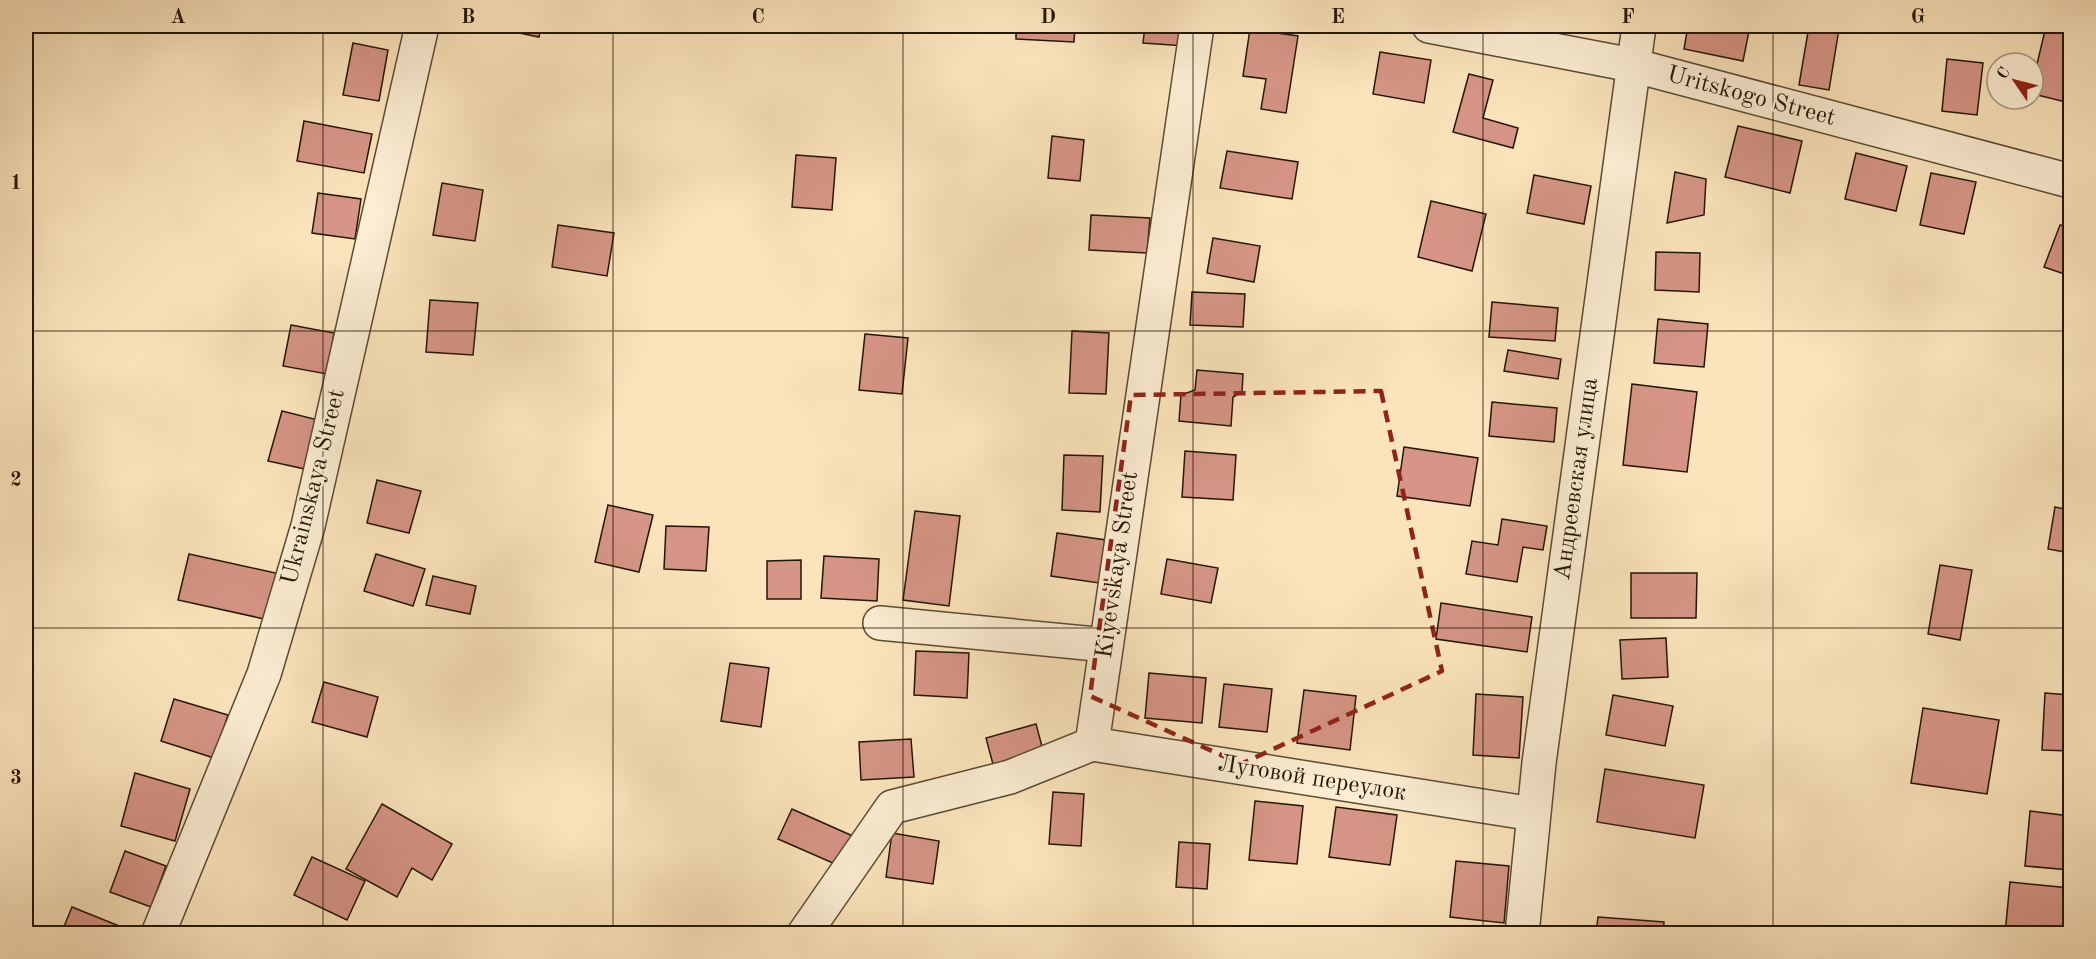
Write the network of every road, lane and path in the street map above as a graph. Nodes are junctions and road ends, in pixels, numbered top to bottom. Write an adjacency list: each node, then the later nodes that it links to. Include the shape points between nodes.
1 (422, 26): 11 (street, Ukrainskaya Street, via 304,537 264,674)
2 (1197, 26): 8 (street, Kiyevskaya Street)
3 (1429, 26): 5 (street, Uritskogo Street)
4 (1639, 26): 5 (street, Андреевская улица)
5 (1632, 65): 6 (street, Uritskogo Street); 10 (street, Андреевская улица)
6 (2070, 181)
7 (880, 623): 8 (street)
8 (1106, 645): 9 (street, Kiyevskaya Street)
9 (1092, 744): 10 (street, Луговой переулок); 12 (street, via 1011,777 892,807)
10 (1533, 814): 13 (street, Андреевская улица)
11 (158, 933)
12 (804, 933)
13 (1522, 933)

